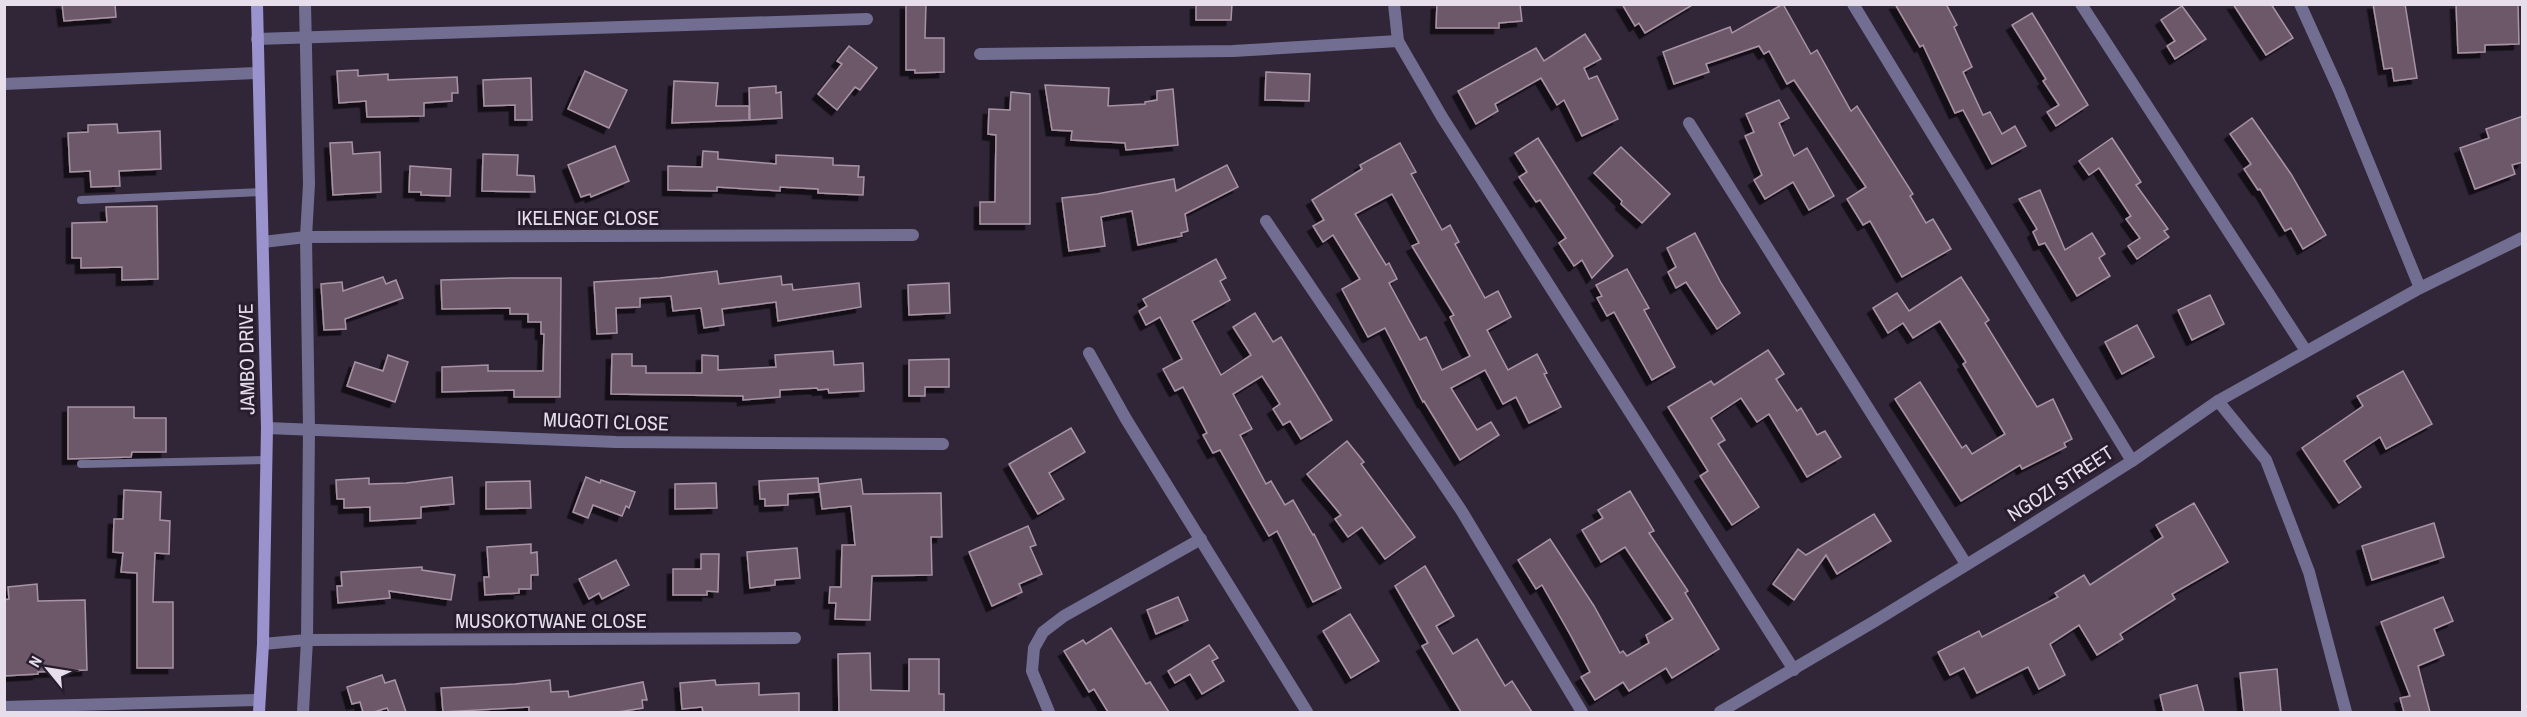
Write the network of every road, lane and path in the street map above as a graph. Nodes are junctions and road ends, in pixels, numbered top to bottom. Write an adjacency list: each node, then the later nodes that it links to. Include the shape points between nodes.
1 (257, 4): 9 (street, JAMBO DRIVE)
2 (305, 4): 8 (street)
3 (1394, 4): 10 (street)
4 (1853, 4): 30 (street)
5 (2080, 4): 23 (street)
6 (2300, 4): 22 (street)
7 (867, 19): 8 (street)
8 (306, 38): 9 (street); 19 (street)
9 (257, 39): 12 (street, JAMBO DRIVE)
10 (1398, 41): 11 (street, via 1233,51); 37 (street, via 1442,117)
11 (980, 54)
12 (258, 73): 13 (street); 15 (street, JAMBO DRIVE)
13 (4, 84)
14 (1689, 123): 33 (street)
15 (261, 192): 16 (lane); 21 (street, JAMBO DRIVE)
16 (81, 200)
17 (1266, 221): 43 (street, via 1461,510)
18 (914, 235): 19 (street, IKELENGE CLOSE)
19 (306, 237): 21 (street, IKELENGE CLOSE); 27 (street)
20 (2523, 238): 22 (street, NGOZI STREET)
21 (263, 242): 26 (street, JAMBO DRIVE)
22 (2420, 288): 23 (street, NGOZI STREET)
23 (2306, 351): 25 (street, NGOZI STREET)
24 (1089, 353): 32 (street)
25 (2218, 401): 30 (street, NGOZI STREET); 45 (street, via 2266,460 2287,511 2309,572)
26 (267, 428): 27 (street, MUGOTI CLOSE); 29 (street, JAMBO DRIVE)
27 (309, 428): 28 (street, MUGOTI CLOSE, via 616,442); 35 (street)
28 (943, 444)
29 (267, 460): 31 (lane); 36 (street, JAMBO DRIVE)
30 (2132, 460): 33 (street, NGOZI STREET)
31 (81, 464)
32 (1201, 539): 41 (street, via 1043,632 1034,648 1032,671); 42 (street)
33 (1966, 564): 37 (street, NGOZI STREET)
34 (795, 638): 35 (street, MUSOKOTWANE CLOSE)
35 (307, 640): 36 (street, MUSOKOTWANE CLOSE); 40 (street)
36 (263, 644): 38 (street, JAMBO DRIVE)
37 (1794, 670): 44 (street, NGOZI STREET)
38 (259, 706): 39 (street)
39 (4, 707)
40 (303, 712)
41 (1049, 712)
42 (1307, 712)
43 (1582, 712)
44 (1720, 712)
45 (2346, 712)

